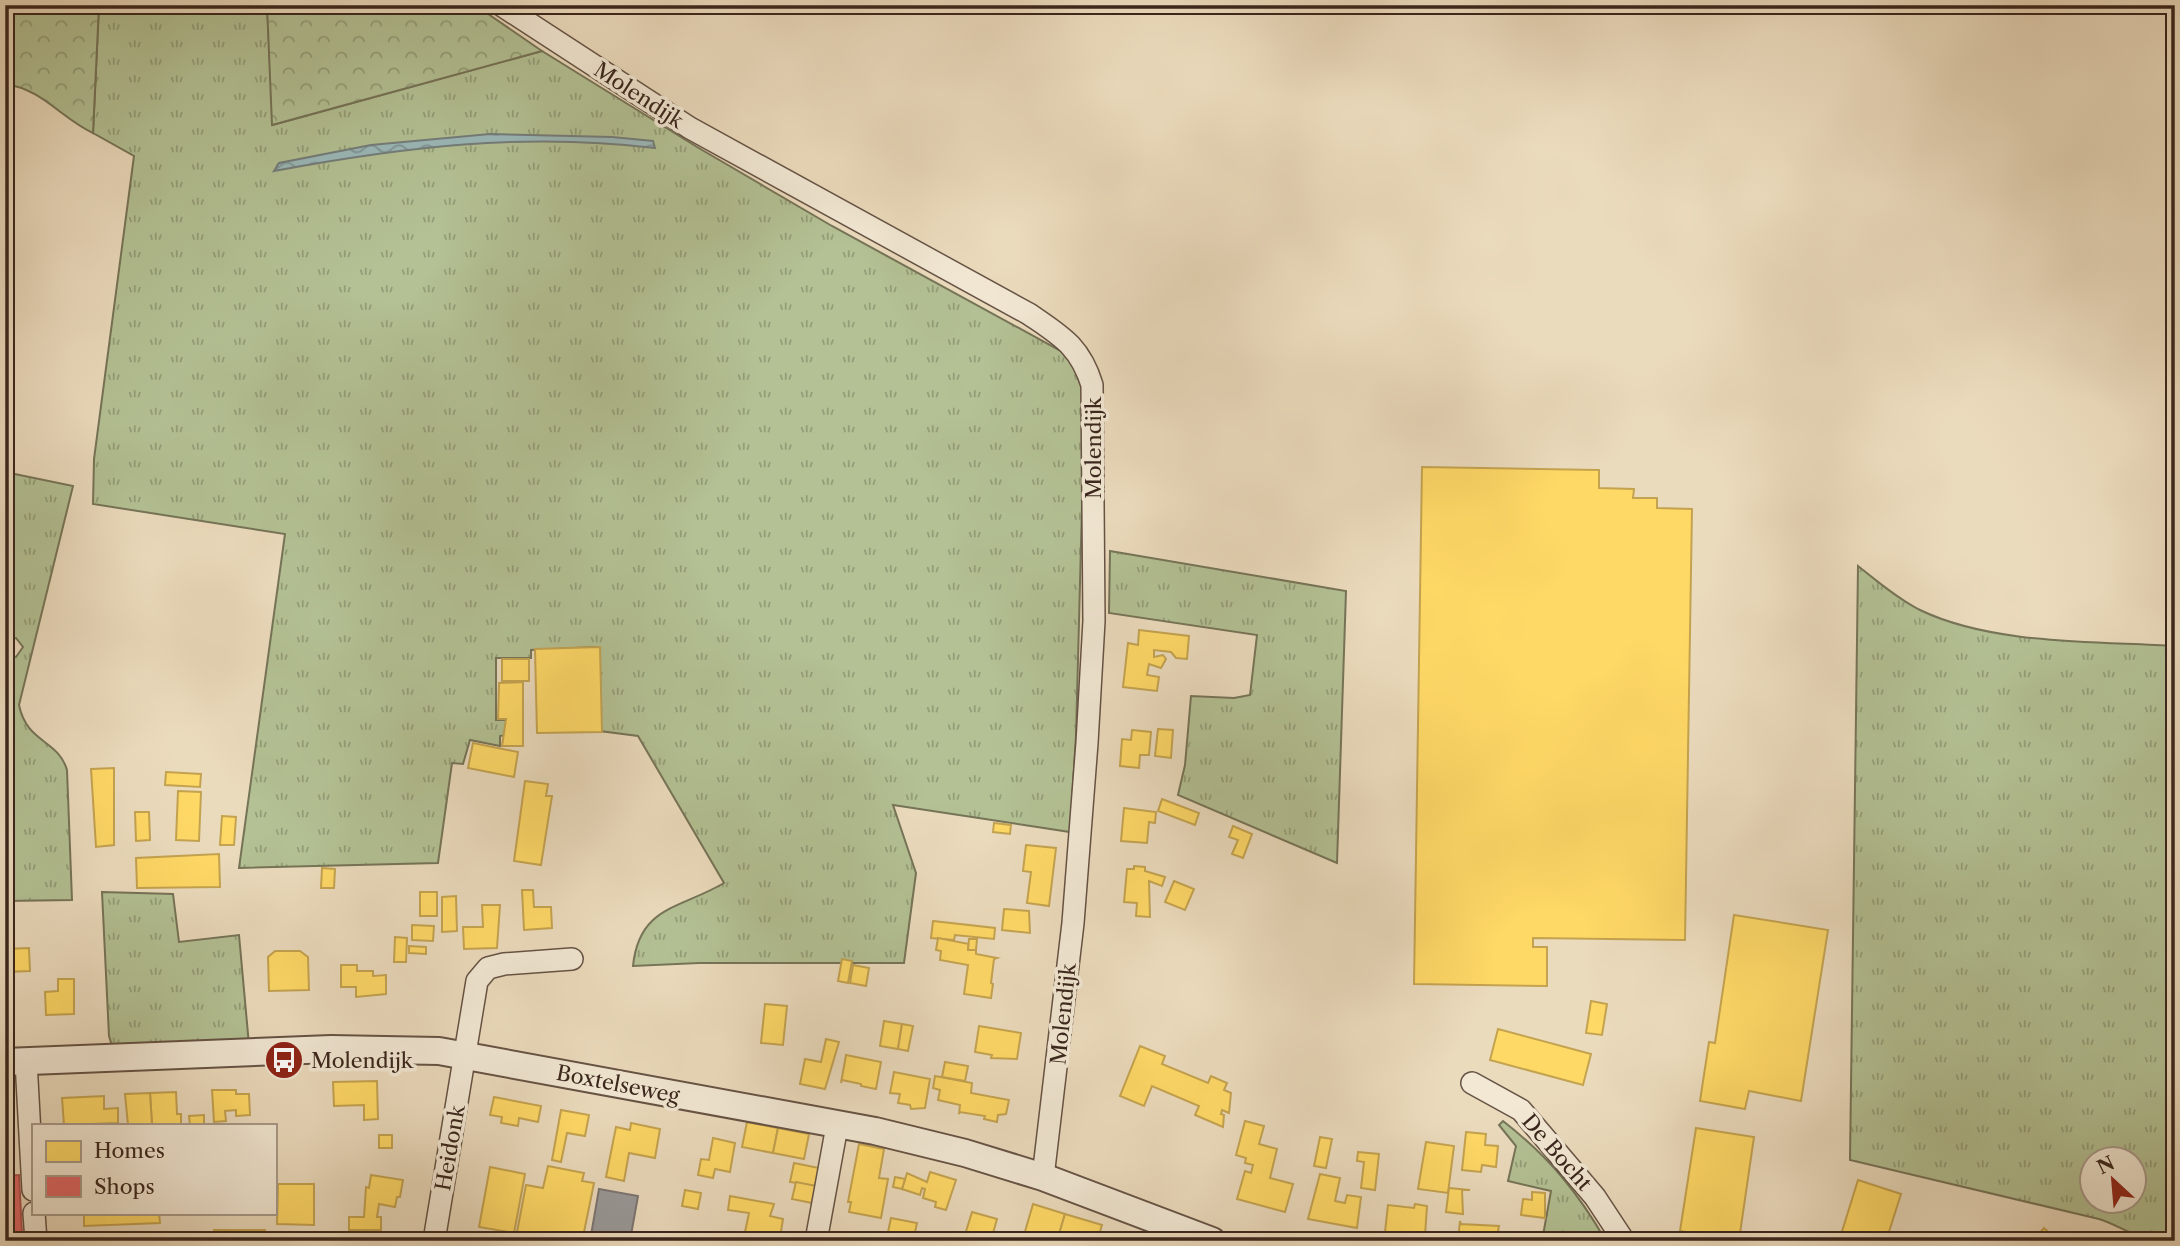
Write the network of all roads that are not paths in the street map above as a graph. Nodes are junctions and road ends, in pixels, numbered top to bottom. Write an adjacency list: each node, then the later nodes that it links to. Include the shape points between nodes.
1 (501, 5): 7 (street, Molendijk, via 690,128 1029,314 1069,342 1084,361 1093,385 1094,621 1073,923)
2 (572, 959): 3 (street, Heidonk, via 488,968 477,981)
3 (466, 1055): 4 (street, Boxtelseweg, via 331,1049); 6 (street, Boxtelseweg); 11 (street, Heidonk)
4 (16, 1061): 8 (street)
5 (1472, 1083): 14 (street, De Bocht, via 1521,1110 1579,1177)
6 (837, 1126): 7 (street, Boxtelseweg, via 965,1153); 12 (street)
7 (1043, 1177): 13 (street, Boxtelseweg)
8 (32, 1182)
9 (34, 1214): 10 (street)
10 (36, 1241)
11 (434, 1241)
12 (816, 1241)
13 (1212, 1241)
14 (1624, 1241)

